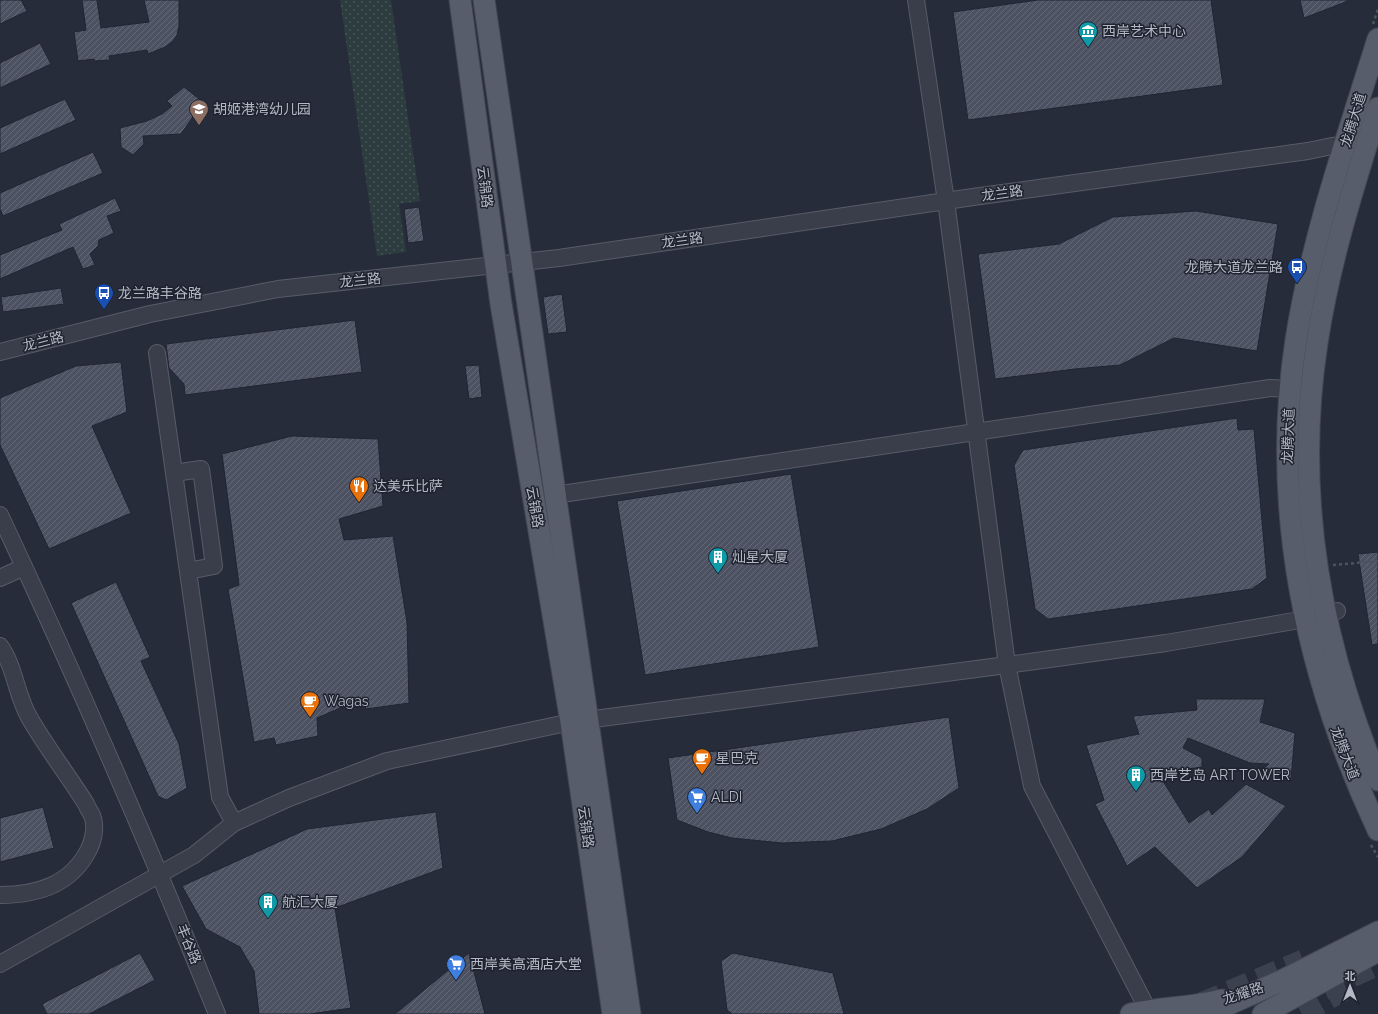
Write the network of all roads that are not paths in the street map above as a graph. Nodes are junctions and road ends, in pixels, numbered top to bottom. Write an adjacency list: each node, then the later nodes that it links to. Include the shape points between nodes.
1 (460, 0): 10 (main road, 云锦路)
2 (484, 0): 9 (main road, 云锦路)
3 (916, 0): 8 (street)
4 (1378, 39): 7 (main road, 龙腾大道)
5 (1378, 108): 6 (main road, 龙腾大道)
6 (1373, 142): 7 (street, 龙兰路); 21 (main road, 龙腾大道, via 1335,256 1313,371 1310,404 1309,505 1316,566)
7 (1346, 144): 8 (street, 龙兰路); 13 (main road, 龙腾大道, via 1313,258 1296,338)
8 (946, 201): 9 (street, 龙兰路); 14 (street)
9 (521, 262): 10 (street, 龙兰路); 16 (main road, 云锦路)
10 (495, 266): 11 (street, 龙兰路, via 278,289 150,314); 25 (main road, 云锦路)
11 (0, 352)
12 (156, 353): 15 (street)
13 (1290, 389): 14 (street, via 1270,388); 22 (main road, 龙腾大道, via 1287,435 1288,506)
14 (977, 432): 16 (street); 24 (street)
15 (174, 473): 19 (street); 19 (street, via 201,469 214,566)
16 (555, 495): 25 (main road, 云锦路)
17 (0, 515): 18 (street, 丰谷路)
18 (24, 567): 20 (street); 29 (street, 丰谷路)
19 (188, 571): 27 (street, via 220,797)
20 (0, 578)
21 (1332, 612): 22 (street); 26 (main road, 龙腾大道, via 1340,673)
22 (1305, 618): 24 (street, via 1166,642); 28 (main road, 龙腾大道, via 1331,718 1354,778)
23 (0, 646): 30 (street, via 11,666 28,716 94,818 94,833 92,845 82,862 68,877 25,894)
24 (1007, 665): 25 (street); 35 (street, via 1032,786)
25 (580, 721): 27 (street, via 387,761 289,798); 37 (main road, 云锦路); 38 (main road, 云锦路)
26 (1378, 780)
27 (234, 823): 29 (street, via 194,855)
28 (1378, 830)
29 (160, 875): 33 (street); 36 (street, 丰谷路)
30 (0, 895)
31 (1378, 932): 34 (main road, 龙耀路)
32 (1378, 951): 40 (main road, 龙耀路)
33 (0, 964)
34 (1283, 980): 35 (main road, 龙耀路, via 1211,1003); 39 (main road, 龙耀路)
35 (1140, 1012)
36 (217, 1014)
37 (613, 1014)
38 (630, 1014)
39 (1207, 1014)
40 (1263, 1014)

